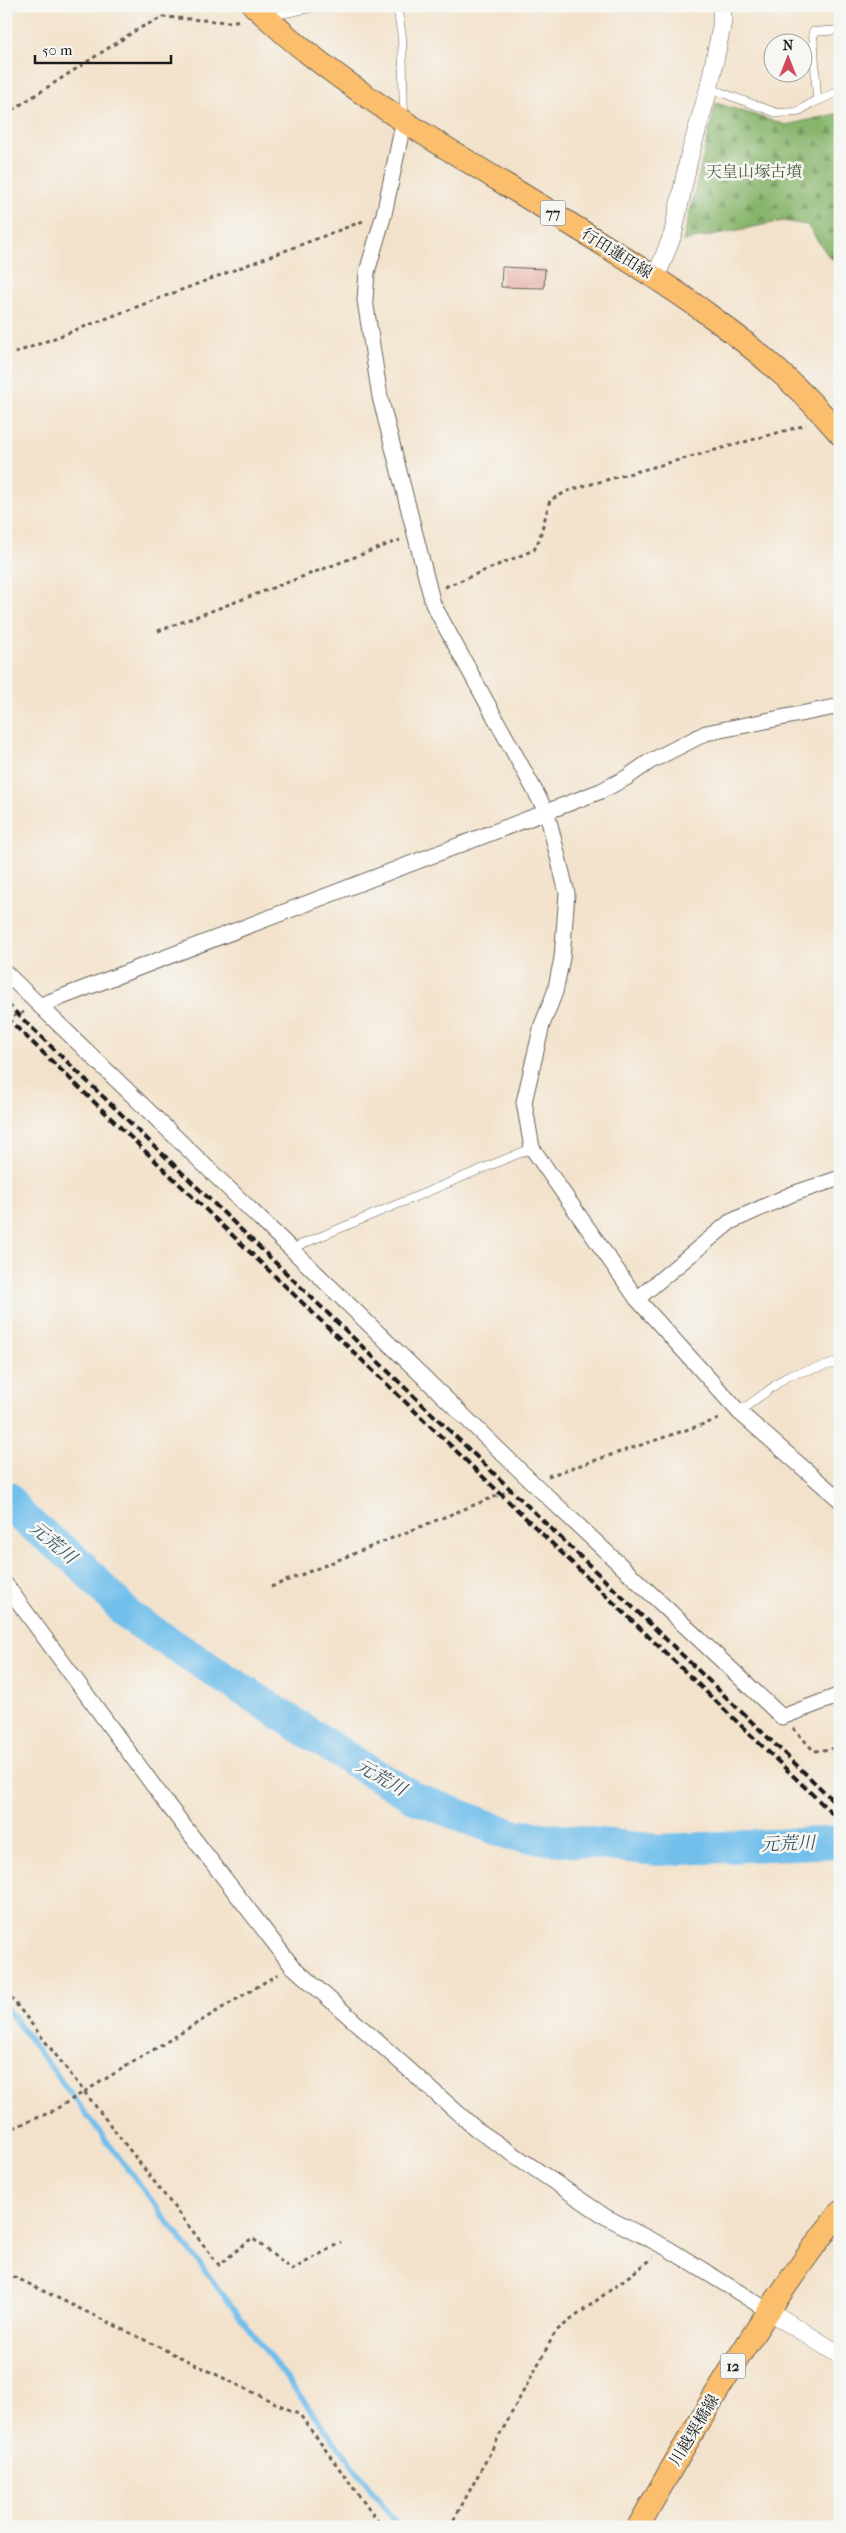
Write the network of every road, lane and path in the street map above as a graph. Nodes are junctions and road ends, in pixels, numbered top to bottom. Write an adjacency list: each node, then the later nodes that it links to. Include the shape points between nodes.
1 (320, 6): 4 (lane)
2 (397, 6): 10 (lane, via 402,37)
3 (722, 6): 6 (street, via 722,24)
4 (261, 12): 9 (path, via 228,22 163,17 138,29); 10 (main road, 行田蓮田線 / 77, via 308,53)
5 (840, 30): 8 (lane, via 813,32 817,99)
6 (708, 88): 8 (lane, via 777,114 798,112); 12 (street, via 673,234)
7 (840, 91): 8 (lane)
8 (808, 105)
9 (6, 114)
10 (404, 120): 11 (street); 12 (main road, 行田蓮田線 / 77)
11 (384, 214): 13 (path); 15 (street, via 367,272 365,300 380,396)
12 (656, 277): 14 (main road, 行田蓮田線 / 77, via 739,337 789,379)
13 (16, 353)
14 (833, 427): 16 (path, via 570,490 550,500 534,550)
15 (416, 534): 16 (street); 17 (path)
16 (431, 593): 19 (street)
17 (158, 632)
18 (840, 706): 19 (street, via 706,733 649,762 626,778)
19 (547, 813): 21 (street); 22 (street, via 567,893 562,958 524,1102)
20 (6, 973): 21 (street)
21 (40, 1006): 24 (street)
22 (532, 1148): 24 (lane); 25 (street)
23 (840, 1178): 25 (street, via 792,1194 730,1222)
24 (293, 1248): 28 (street)
25 (637, 1299): 27 (street)
26 (840, 1362): 27 (lane, via 789,1375)
27 (739, 1412): 28 (path); 29 (street)
28 (532, 1482): 31 (path); 33 (street)
29 (840, 1500)
30 (6, 1585): 35 (street, via 164,1800)
31 (271, 1587)
32 (840, 1695): 33 (street)
33 (782, 1717): 34 (path, via 814,1750)
34 (840, 1748)
35 (292, 1966): 37 (path); 41 (street, via 476,2129 606,2217)
36 (6, 1991): 37 (path)
37 (83, 2092): 38 (path, via 51,2112); 40 (path, via 219,2266 252,2238 292,2270)
38 (6, 2131)
39 (840, 2212): 43 (main road, 川越栗橋線 / 12)
40 (341, 2242)
41 (667, 2248): 43 (street); 46 (path, via 556,2331)
42 (6, 2273): 45 (path, via 300,2416)
43 (769, 2310): 44 (street); 47 (main road, 川越栗橋線 / 12)
44 (840, 2355)
45 (382, 2527)
46 (450, 2527)
47 (638, 2527)

